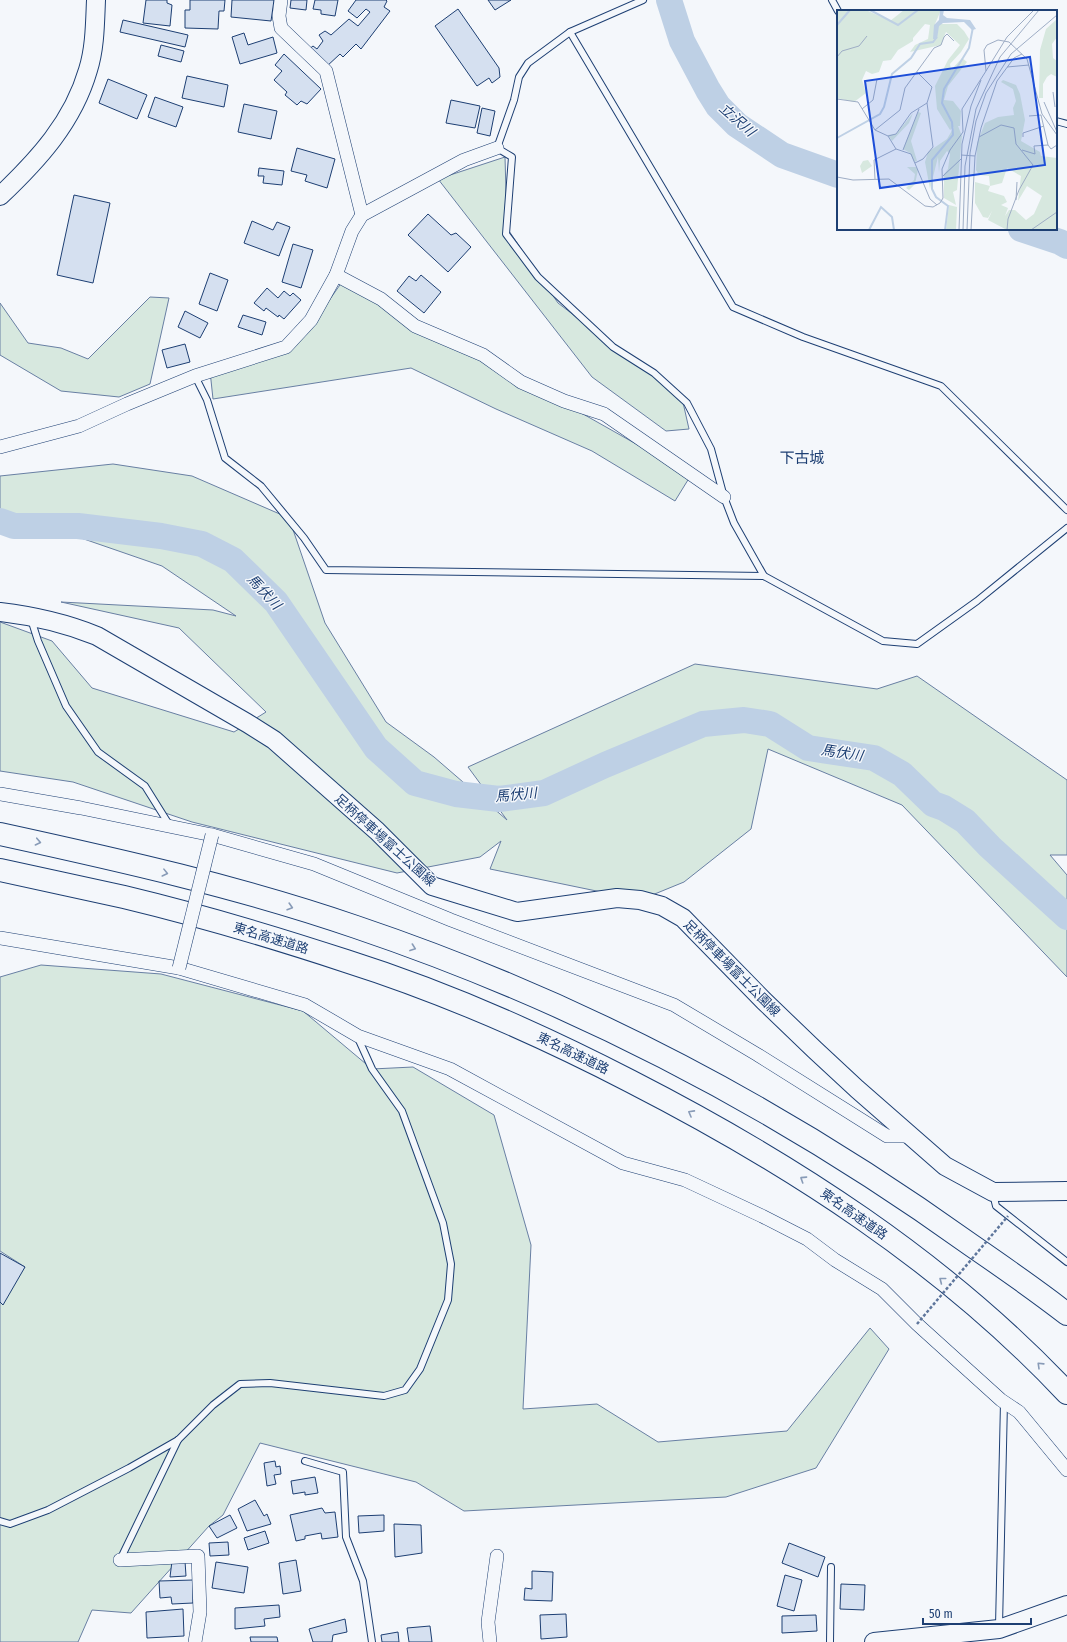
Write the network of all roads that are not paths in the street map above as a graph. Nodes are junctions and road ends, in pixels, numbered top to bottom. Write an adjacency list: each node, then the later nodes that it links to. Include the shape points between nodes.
1 (96, 0): 10 (main road, via 89,69 77,100 58,134 26,172)
2 (281, 0): 11 (street, via 281,28 326,71)
3 (643, 0): 6 (lane)
4 (832, 0): 5 (lane)
5 (837, 10)
6 (570, 32): 9 (lane, via 528,63 520,77); 16 (lane, via 733,307 804,337 941,386)
7 (1057, 121): 8 (lane)
8 (1067, 124)
9 (497, 148): 11 (street, via 464,160); 15 (lane, via 512,157 506,234 538,276 613,348 654,374 687,403 711,449)
10 (0, 196)
11 (362, 215): 12 (street, via 352,231)
12 (336, 275): 13 (street, via 311,320 286,347); 15 (street, via 381,299 415,326 483,355 521,382 564,401 604,414)
13 (196, 376): 14 (street, via 79,426); 18 (lane, via 207,400 225,458 261,486 304,538 326,570)
14 (0, 447)
15 (724, 497): 18 (lane, via 734,523)
16 (1067, 510)
17 (1067, 528): 18 (lane, via 977,601 916,644 883,641)
18 (764, 576)
19 (0, 612): 20 (main road, 足柄停車場富士公園線)
20 (30, 616): 22 (lane, via 66,706 98,752 145,786); 29 (main road, 足柄停車場富士公園線, via 75,627 97,636 274,740 377,831 432,886 517,912 617,898 640,900 662,906 683,918 764,1001)
21 (0, 794): 22 (street)
22 (171, 827): 24 (street)
23 (0, 834): 33 (highway, one-way to 33, via 99,856 250,895 347,924 446,960 546,1001 730,1092 813,1140 906,1199)
24 (212, 835): 27 (street, bridge); 29 (street, via 314,864 451,920 674,1005 887,1136)
25 (0, 870): 34 (highway, 東名高速道路, one-way to 25, via 970,1301 844,1207 785,1167 724,1131 600,1065 525,1030 440,995 347,961 126,898)
26 (0, 938): 27 (street)
27 (179, 968): 28 (street, via 304,1005)
28 (358, 1036): 35 (street, via 450,1069 623,1163 685,1180 807,1239 882,1289); 36 (lane, via 372,1069 402,1111 443,1223 451,1264 448,1300 420,1369 405,1390 384,1396 270,1383 240,1384 213,1405)
29 (911, 1136): 31 (main road, 足柄停車場富士公園線, via 945,1166)
30 (1067, 1191): 31 (main road, 足柄停車場富士公園線)
31 (993, 1192): 32 (lane, via 996,1206)
32 (1067, 1262)
33 (1067, 1314)
34 (1067, 1393)
35 (1004, 1402): 38 (street, via 1019,1412); 44 (lane)
36 (178, 1440): 39 (lane, via 48,1510 10,1524); 41 (lane)
37 (305, 1461): 46 (lane, via 343,1472 346,1537 363,1581)
38 (1067, 1470)
39 (0, 1521)
40 (497, 1556): 47 (street, via 488,1622)
41 (120, 1560): 45 (street, via 198,1556 200,1612)
42 (831, 1567): 48 (lane)
43 (1067, 1605): 44 (main road)
44 (999, 1629): 49 (main road)
45 (195, 1642)
46 (372, 1642)
47 (490, 1642)
48 (830, 1642)
49 (874, 1642)

